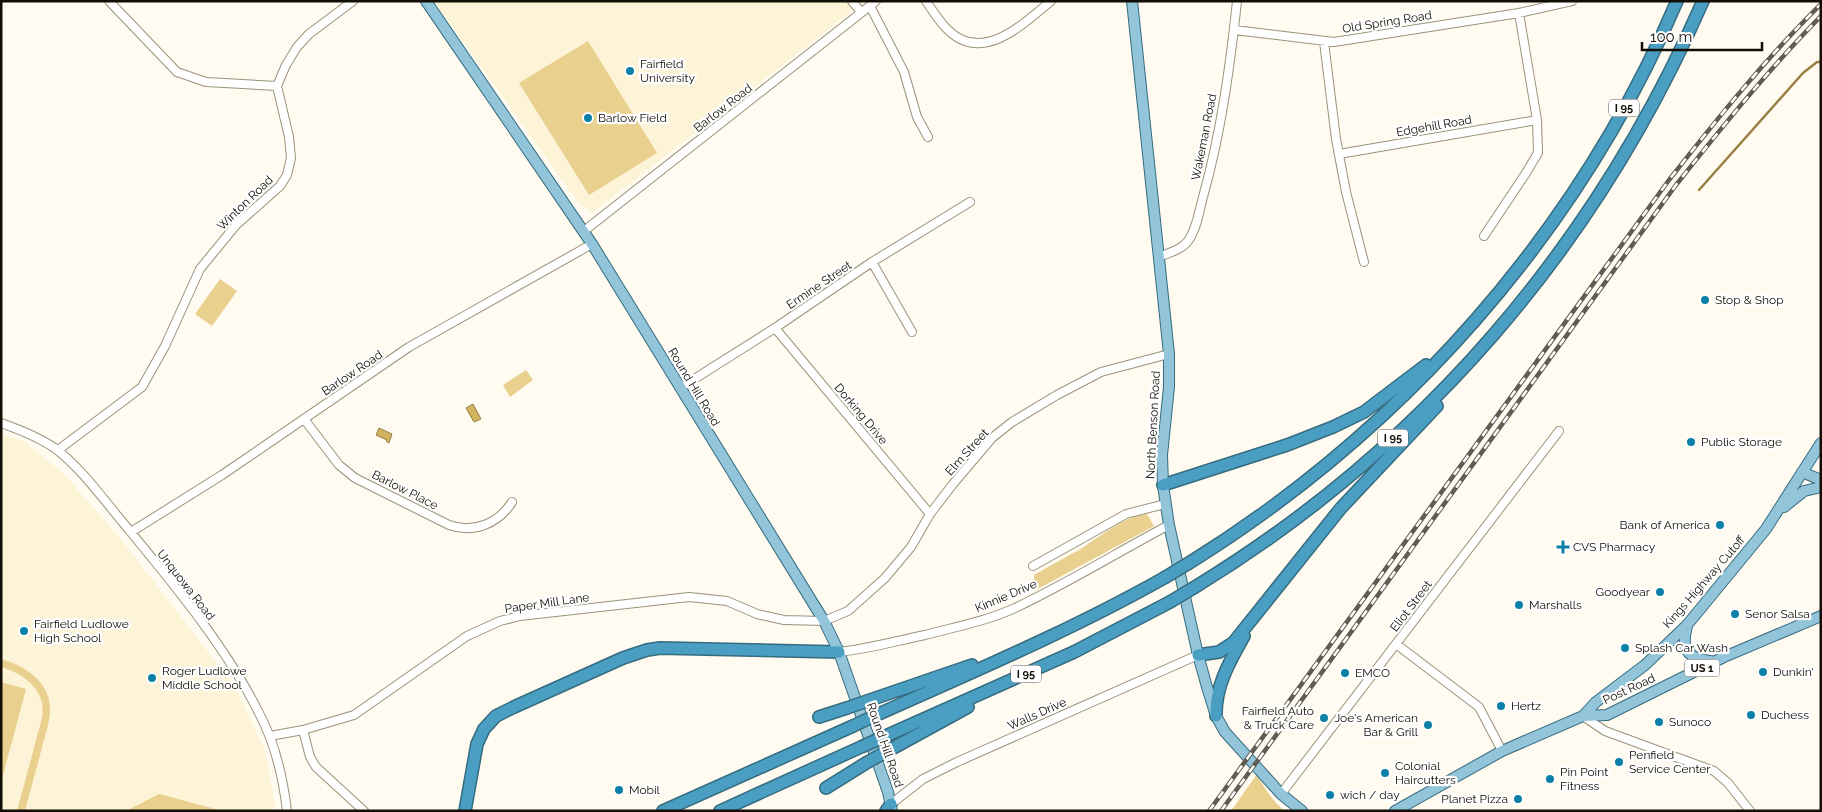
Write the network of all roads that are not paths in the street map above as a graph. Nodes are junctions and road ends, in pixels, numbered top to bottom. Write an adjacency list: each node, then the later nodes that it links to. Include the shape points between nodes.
1 (109, 1): 19 (street, via 177,72 206,82)
2 (353, 1): 19 (street, via 297,47)
3 (852, 1): 14 (street)
4 (926, 1): 5 (street, via 947,30 963,40 980,43 997,40 1015,30)
5 (1051, 1)
6 (1132, 1): 27 (main road, North Benson Road)
7 (1237, 1): 16 (street, Wakeman Road)
8 (1572, 1): 15 (street, Old Spring Road)
9 (1670, 1): 18 (highway)
10 (1677, 1): 18 (highway, I 95)
11 (1703, 1): 30 (highway, I 95, via 1668,78 1614,173 1560,254)
12 (431, 3): 24 (main road, Round Hill Road)
13 (873, 4): 14 (street, Barlow Road); 21 (street, via 904,72 917,117)
14 (861, 12): 24 (street, Barlow Road)
15 (1519, 12): 17 (street, Old Spring Road); 20 (street)
16 (1234, 30): 17 (street, Old Spring Road); 27 (street, Wakeman Road, via 1212,165 1193,233 1183,246)
17 (1324, 42): 22 (street)
18 (1649, 61): 33 (highway, I 95, via 1608,137 1561,209 1510,279)
19 (277, 86): 40 (street, Winton Road, via 289,137 291,158 287,175 280,186 236,225 200,269 142,388)
20 (1537, 120): 22 (street, Edgehill Road); 25 (street, via 1536,156)
21 (928, 137)
22 (1340, 154): 29 (street)
23 (970, 202): 28 (street, Ermine Street)
24 (584, 231): 26 (main road, Round Hill Road)
25 (1484, 236)
26 (592, 244): 35 (main road, Round Hill Road); 36 (street, Barlow Road, via 409,347)
27 (1158, 257): 34 (main road, North Benson Road)
28 (872, 262): 31 (street, Ermine Street); 32 (street)
29 (1364, 262)
30 (1505, 322): 52 (highway, via 1431,413 1341,508); 61 (highway, I 95, bridge, via 1445,388 1375,455 1290,523 1170,602)
31 (775, 328): 35 (street, Ermine Street); 48 (street, Dorking Drive)
32 (912, 332)
33 (1454, 344): 43 (highway, via 1378,402 1348,420 1287,445); 56 (highway, I 95, bridge, via 1393,406 1328,464 1260,516 1164,578)
34 (1169, 354): 43 (main road, North Benson Road); 48 (street, Elm Street, via 1101,372 1012,422 992,438)
35 (680, 388): 54 (main road, Round Hill Road)
36 (304, 419): 45 (street, Barlow Place, via 339,465 355,478 449,525 480,526 499,519); 50 (street, Barlow Road)
37 (1, 423): 40 (street, Unquowa Road)
38 (1559, 431): 57 (street, Eliot Street)
39 (1821, 443): 41 (main road, Kings Highway Cutoff / US 1)
40 (58, 450): 50 (street, Unquowa Road, via 91,483)
41 (1802, 472): 42 (main road); 47 (main road, Kings Highway Cutoff / US 1)
42 (1821, 480)
43 (1163, 485): 46 (main road, North Benson Road)
44 (1821, 487): 47 (main road, via 1804,491)
45 (512, 502)
46 (1165, 504): 49 (main road, North Benson Road); 51 (street, via 1126,514)
47 (1777, 512): 55 (main road, Kings Highway Cutoff / US 1)
48 (930, 514): 54 (street, Elm Street, via 911,547 885,578 848,611)
49 (1169, 524): 58 (street, Kinnie Drive, via 995,616 894,642); 59 (main road, North Benson Road)
50 (131, 532): 66 (street, Unquowa Road, via 212,637 242,682)
51 (1033, 566)
52 (1267, 600): 59 (highway, via 1228,647 1219,652); 62 (highway, via 1224,674 1217,697)
53 (1821, 616): 60 (main road, Post Road / US 1)
54 (824, 620): 58 (main road, Round Hill Road); 65 (street, Paper Mill Lane, via 784,620 757,614 727,601 689,597 500,620 467,636 354,716)
55 (1687, 625): 60 (main road, via 1684,639 1687,652); 63 (main road, Kings Highway Cutoff / US 1)
56 (1035, 644): 64 (highway, bridge); 74 (highway, I 95, bridge)
57 (1396, 644): 67 (street, via 1479,707); 69 (street, Eliot Street)
58 (839, 652): 70 (main road, Round Hill Road, via 888,792); 73 (highway, via 660,648 623,658 514,707 490,722 477,744)
59 (1198, 655): 62 (main road, North Benson Road); 70 (street, Walls Drive, via 957,762 924,779)
60 (1715, 662): 63 (main road, Post Road / US 1, via 1607,715)
61 (1047, 664): 68 (highway, bridge); 75 (highway, I 95, bridge)
62 (1216, 716): 69 (main road, North Benson Road, via 1226,732)
63 (1583, 716): 67 (main road, Post Road / US 1); 78 (street, via 1605,731 1714,771)
64 (820, 717)
65 (303, 730): 66 (street, Paper Mill Lane); 72 (street, via 316,767)
66 (270, 736): 71 (street, Unquowa Road)
67 (1502, 751): 77 (main road, Post Road / US 1)
68 (826, 788)
69 (1281, 794): 76 (main road, North Benson Road)
70 (890, 809)
71 (288, 811)
72 (364, 811)
73 (465, 811)
74 (663, 811)
75 (720, 811)
76 (1302, 811)
77 (1395, 811)
78 (1750, 811)

